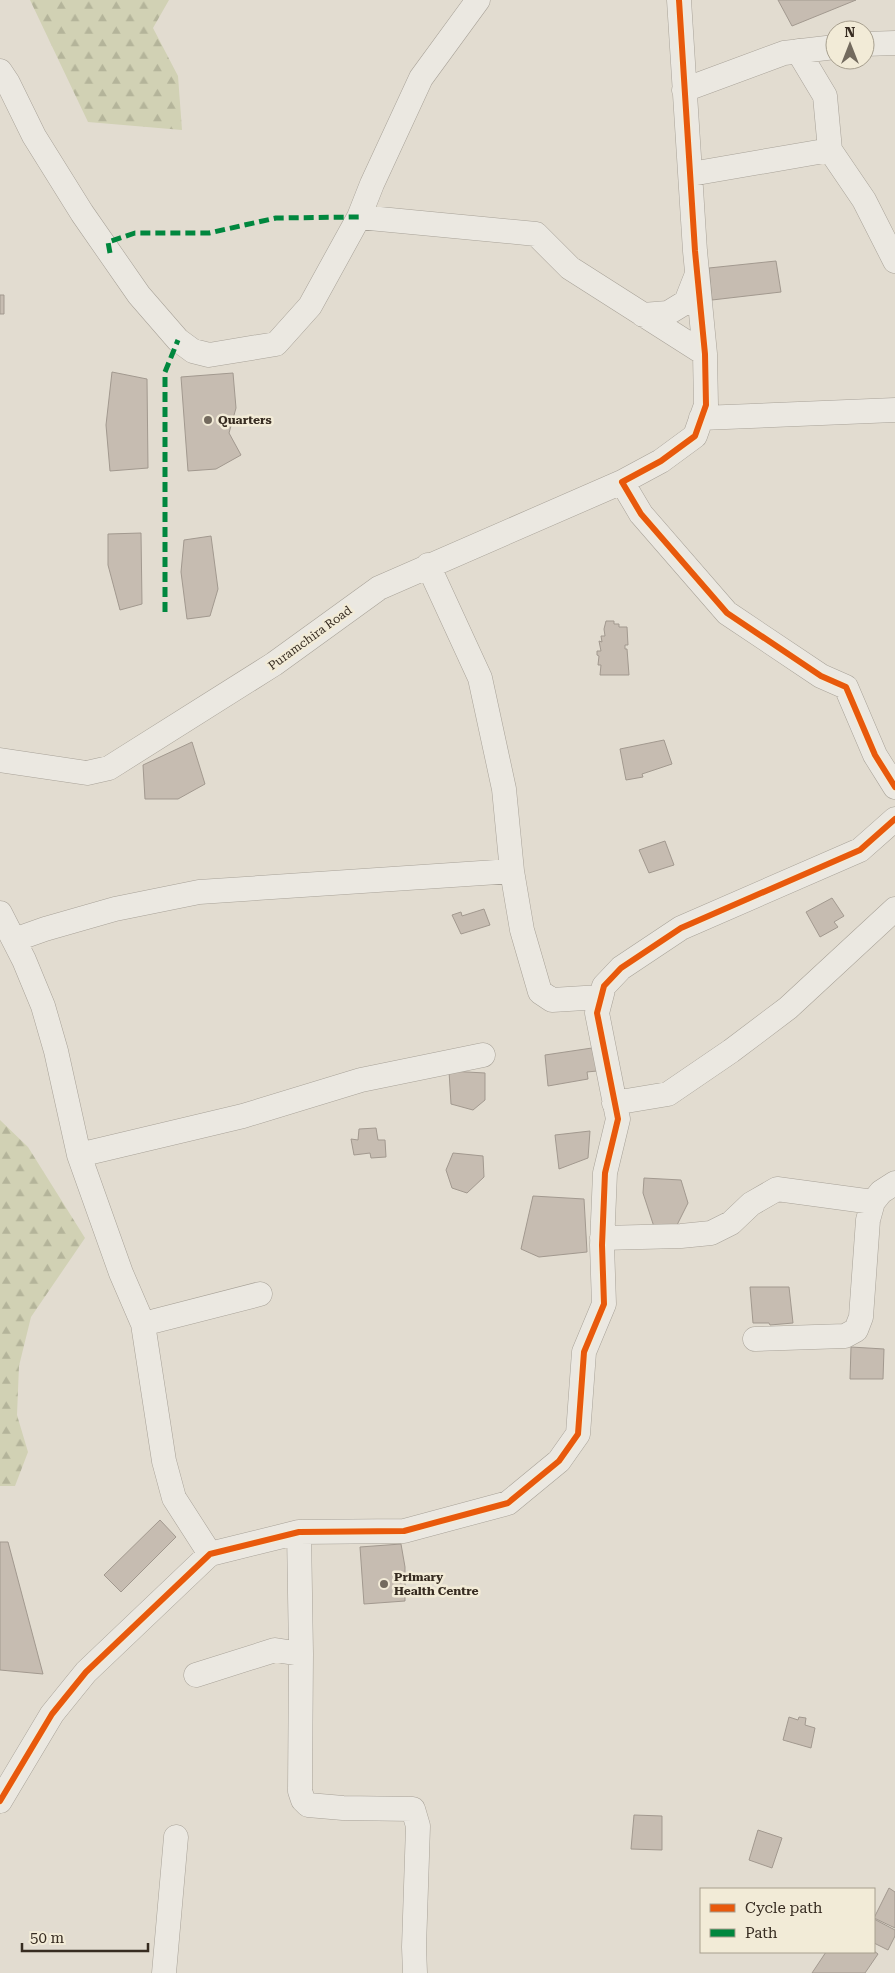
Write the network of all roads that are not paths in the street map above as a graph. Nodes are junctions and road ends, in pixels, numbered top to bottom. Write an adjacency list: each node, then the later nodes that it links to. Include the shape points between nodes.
1 (478, 0): 11 (street, via 422,78)
2 (679, 0): 8 (street, Puramchira Road)
3 (895, 43): 4 (street)
4 (875, 44)
5 (825, 48): 6 (street)
6 (798, 51): 8 (street, via 784,52); 9 (street, via 826,96)
7 (0, 71): 11 (street, via 34,136 139,296 167,329 193,351 209,355 276,344 310,306)
8 (684, 90): 10 (street, Puramchira Road)
9 (830, 150): 10 (street); 12 (street, via 864,200)
10 (691, 174): 13 (street, Puramchira Road)
11 (359, 217): 14 (street, via 536,234 570,268)
12 (895, 261)
13 (697, 273): 14 (street, via 686,302 668,313); 15 (street, Puramchira Road)
14 (643, 315): 15 (street)
15 (705, 354): 17 (street, Puramchira Road, via 706,406)
16 (895, 410): 17 (street)
17 (701, 418): 18 (street, Puramchira Road, via 695,436 661,461)
18 (622, 482): 19 (street, Puramchira Road); 21 (street, via 641,514 727,613 821,676 846,687 875,755)
19 (428, 565): 20 (street, Puramchira Road, via 379,588 274,664 109,768 87,773); 23 (street, via 480,678 504,789)
20 (0, 760)
21 (895, 787)
22 (895, 820): 27 (street, via 860,850 681,928 620,968 604,986)
23 (512, 871): 26 (street, via 199,892 115,909); 27 (street, via 522,930 540,992 552,1000)
24 (895, 909): 29 (street, via 788,1008 668,1094)
25 (0, 913): 26 (street)
26 (14, 940): 30 (street, via 43,1006)
27 (601, 997): 29 (street, via 597,1012)
28 (483, 1056): 30 (street, via 361,1080 243,1116)
29 (614, 1103): 33 (street, via 618,1119 605,1173)
30 (79, 1155): 35 (street, via 121,1273)
31 (895, 1182): 32 (street)
32 (873, 1202): 33 (street, via 777,1189 752,1204 731,1223 711,1233); 36 (street, via 868,1220 861,1317 856,1330 846,1336)
33 (602, 1238): 37 (street, via 604,1304 584,1352 578,1434 559,1461 508,1503 404,1531)
34 (260, 1294): 35 (street)
35 (143, 1324): 38 (street, via 164,1461 174,1498)
36 (754, 1338)
37 (298, 1532): 38 (street); 39 (street)
38 (210, 1554): 41 (street, via 69,1691)
39 (301, 1654): 40 (street, via 275,1650); 44 (street, via 300,1791 303,1800 308,1805 343,1808 413,1809 416,1816)
40 (196, 1675)
41 (0, 1801)
42 (176, 1837): 43 (street)
43 (164, 1973)
44 (415, 1973)

